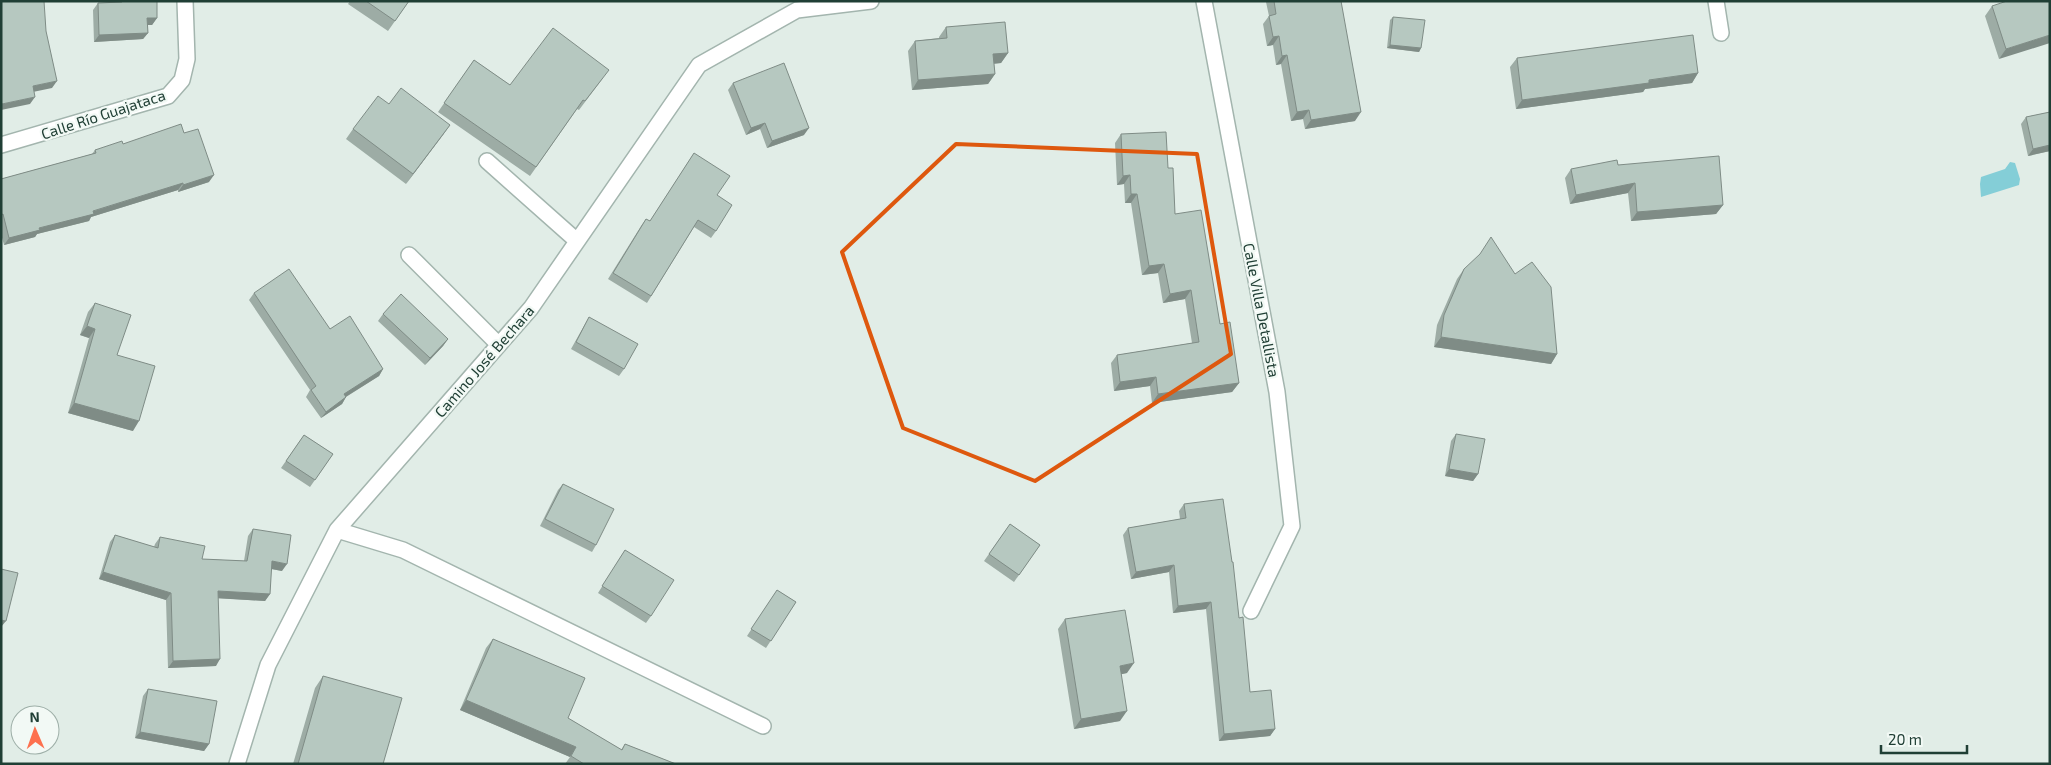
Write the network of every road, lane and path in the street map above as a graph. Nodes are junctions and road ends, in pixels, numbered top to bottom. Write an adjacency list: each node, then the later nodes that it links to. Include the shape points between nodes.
1 (185, 1): 7 (street, Calle Río Guajataca, via 187,60 182,80 168,96)
2 (871, 1): 5 (street)
3 (1204, 1): 13 (street, Calle Villa Detallista, via 1277,392 1292,526)
4 (1716, 1): 6 (street)
5 (797, 6): 9 (street, Camino José Bechara, via 699,65)
6 (1721, 33)
7 (1, 145)
8 (487, 161): 9 (street)
9 (577, 241): 11 (street, Camino José Bechara, via 531,308)
10 (409, 255): 11 (street)
11 (499, 345): 12 (street, Camino José Bechara)
12 (337, 530): 14 (street, via 403,550); 15 (street, Camino José Bechara, via 268,665)
13 (1251, 611)
14 (763, 726)
15 (236, 764)

